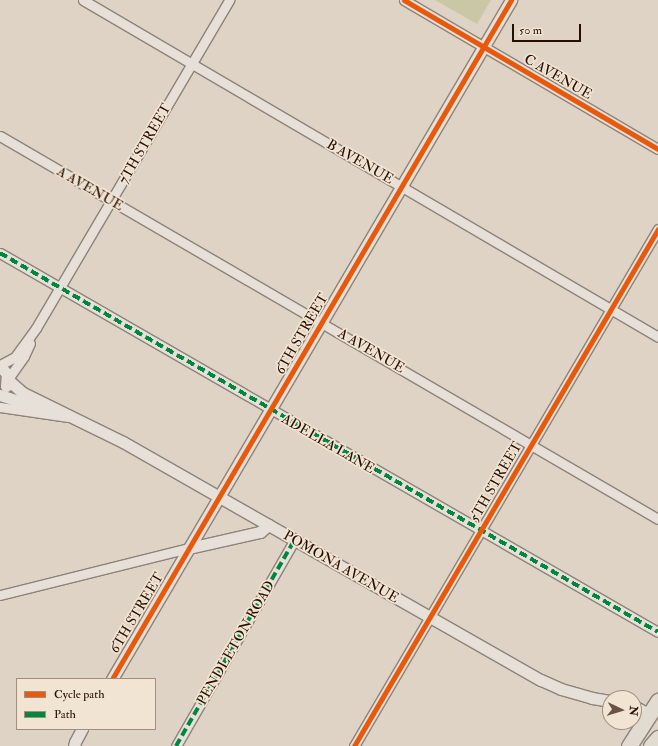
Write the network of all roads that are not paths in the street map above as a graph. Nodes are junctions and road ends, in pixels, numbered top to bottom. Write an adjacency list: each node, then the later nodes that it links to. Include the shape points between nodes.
1 (83, 0): 6 (street, B AVENUE)
2 (229, 0): 6 (street, 7TH STREET)
3 (404, 0): 5 (street, C AVENUE)
4 (512, 0): 5 (street, 6TH STREET)
5 (484, 47): 8 (street, C AVENUE); 9 (street, 6TH STREET)
6 (192, 64): 9 (street, B AVENUE); 10 (street, 7TH STREET)
7 (0, 136): 10 (street, A AVENUE)
8 (658, 149)
9 (402, 186): 14 (street, B AVENUE); 15 (street, 6TH STREET)
10 (111, 201): 13 (street, 7TH STREET); 15 (street, A AVENUE)
11 (658, 229): 14 (street, 5TH STREET)
12 (0, 253): 13 (street, ADELLA LANE)
13 (61, 288): 16 (street, 7TH STREET); 22 (street, ADELLA LANE)
14 (611, 309): 17 (street, B AVENUE); 24 (street, 5TH STREET)
15 (322, 322): 22 (street, 6TH STREET); 24 (street, A AVENUE)
16 (36, 328): 18 (street, 7TH STREET, via 15,357); 19 (street, 7TH STREET, via 24,356)
17 (658, 337)
18 (0, 366): 19 (street, POMONA AVENUE)
19 (8, 380): 20 (street); 23 (street, POMONA AVENUE, via 23,393)
20 (0, 395): 23 (street)
21 (0, 407): 23 (street, POMONA AVENUE)
22 (271, 410): 25 (street, 6TH STREET); 28 (street, ADELLA LANE)
23 (76, 418): 25 (street, POMONA AVENUE)
24 (531, 444): 26 (street, A AVENUE); 28 (street, 5TH STREET)
25 (220, 497): 27 (street, POMONA AVENUE); 30 (street, 6TH STREET)
26 (658, 519)
27 (268, 526): 29 (street, POMONA AVENUE); 30 (street, via 260,532)
28 (481, 531): 32 (street, 5TH STREET); 33 (street, ADELLA LANE)
29 (296, 539): 32 (street, POMONA AVENUE); 42 (street, PENDLETON ROAD)
30 (189, 548): 31 (street); 34 (street, 6TH STREET)
31 (0, 595)
32 (430, 618): 35 (street, POMONA AVENUE, via 560,690); 43 (street, 5TH STREET)
33 (658, 632)
34 (113, 678)
35 (602, 700)
36 (658, 701): 38 (highway)
37 (642, 711): 38 (street)
38 (648, 714): 44 (highway)
39 (81, 730): 41 (street)
40 (658, 738): 45 (highway)
41 (74, 746)
42 (176, 746)
43 (354, 746)
44 (629, 746)
45 (651, 746)

